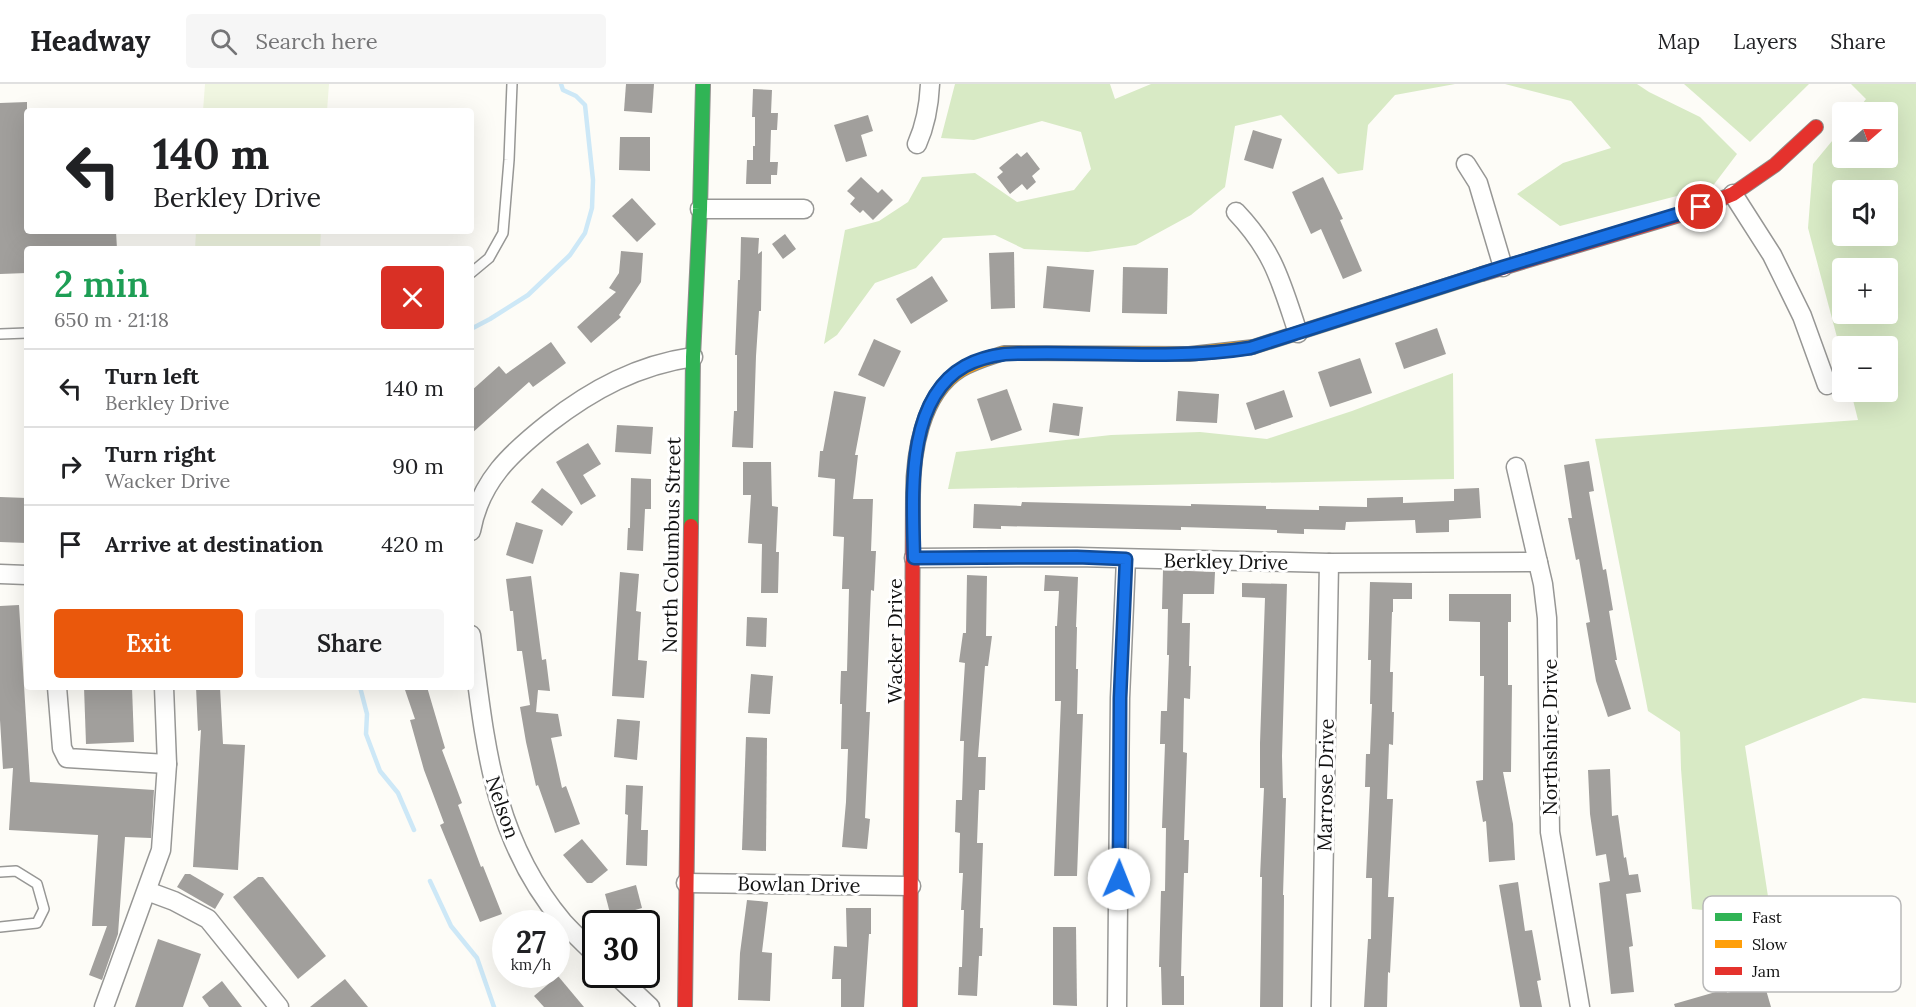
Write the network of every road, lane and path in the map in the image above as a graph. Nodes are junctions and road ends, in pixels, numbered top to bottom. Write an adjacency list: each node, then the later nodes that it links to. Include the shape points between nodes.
1 (512, 84): 12 (lane, via 503,233 489,258)
2 (703, 84): 9 (street, North Columbus Street)
3 (930, 84): 5 (street, via 929,111)
4 (1816, 127): 7 (street, Wacker Drive, via 1775,165)
5 (917, 144)
6 (1466, 164): 11 (street, via 1478,183)
7 (1733, 194): 11 (street, Wacker Drive, via 1686,213); 17 (street, via 1772,255 1802,316)
8 (804, 209): 9 (street)
9 (700, 210): 16 (street, North Columbus Street)
10 (1236, 212): 14 (street, via 1272,258)
11 (1503, 267): 14 (street, Wacker Drive)
12 (474, 270)
13 (24, 333): 15 (lane)
14 (1298, 333): 20 (street, Wacker Drive, via 1227,351 1005,354 963,367 946,381 933,400 918,441 913,496)
15 (0, 334)
16 (693, 357): 19 (street, via 652,366 611,382 573,405 503,462 480,500); 31 (street, North Columbus Street)
17 (1827, 385)
18 (1516, 467): 23 (street, Northshire Drive)
19 (474, 521)
20 (914, 558): 21 (street, Berkley Drive); 32 (street, Wacker Drive)
21 (1126, 559): 22 (street, Berkley Drive); 42 (street, via 1120,698)
22 (1329, 562): 23 (street, Berkley Drive); 43 (street, Marrose Drive)
23 (1538, 562): 44 (street, Northshire Drive, via 1547,618 1550,832)
24 (0, 574): 25 (street)
25 (24, 575)
26 (474, 656): 35 (street, Nelson, via 490,766 508,830 540,890)
27 (57, 690): 29 (street, via 62,748 67,758)
28 (164, 690): 29 (street)
29 (167, 764): 33 (street, via 161,850)
30 (0, 872): 34 (lane, via 16,871 37,884 44,909 37,923)
31 (686, 882): 32 (street, Bowlan Drive); 40 (street, North Columbus Street)
32 (911, 886): 41 (street, Wacker Drive)
33 (147, 891): 37 (street); 38 (street, via 208,919)
34 (0, 927)
35 (582, 941)
36 (630, 988): 39 (street)
37 (104, 1007)
38 (279, 1007)
39 (650, 1007)
40 (685, 1007)
41 (910, 1007)
42 (1117, 1007)
43 (1321, 1007)
44 (1580, 1007)

